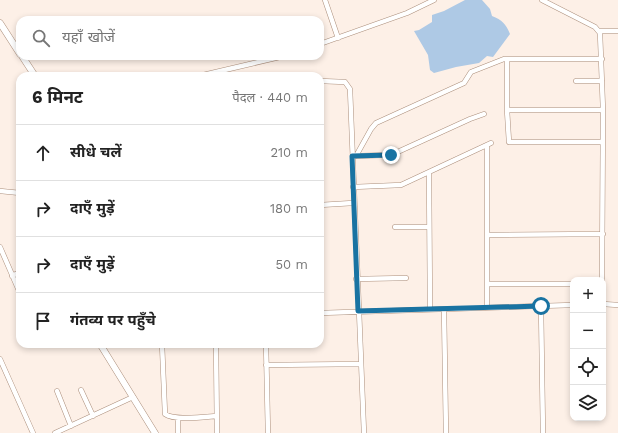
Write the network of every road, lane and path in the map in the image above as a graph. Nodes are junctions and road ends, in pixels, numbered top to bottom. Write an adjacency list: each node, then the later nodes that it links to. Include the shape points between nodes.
1 (325, 0): 7 (street)
2 (434, 0): 7 (street, via 407,13)
3 (542, 0): 5 (street)
4 (0, 23): 9 (street)
5 (599, 31): 6 (street); 11 (street)
6 (618, 32)
7 (338, 38): 8 (street)
8 (324, 43)
9 (16, 47)
10 (507, 59): 11 (street); 19 (street); 23 (street, via 471,72 464,83 376,124)
11 (602, 59): 17 (street)
12 (24, 60): 14 (street)
13 (267, 60): 15 (street)
14 (32, 72)
15 (216, 72)
16 (576, 81): 17 (street)
17 (602, 81): 20 (street)
18 (324, 82): 23 (street, via 338,81 348,84)
19 (508, 110): 20 (street); 22 (street, via 509,142)
20 (603, 110): 22 (street)
21 (484, 114): 23 (street, via 388,156)
22 (602, 142): 32 (street)
23 (354, 156): 25 (street)
24 (429, 172): 25 (street, via 401,185); 31 (street); 33 (street, via 489,144)
25 (353, 186): 28 (street)
26 (0, 191): 27 (street)
27 (16, 193)
28 (353, 203): 29 (street); 39 (street)
29 (324, 205)
30 (394, 227): 31 (street)
31 (428, 227): 48 (street)
32 (603, 234): 33 (street); 37 (street)
33 (487, 235): 41 (street)
34 (0, 247): 36 (street)
35 (16, 274): 36 (street)
36 (12, 276): 40 (street)
37 (602, 277)
38 (406, 278): 39 (street)
39 (356, 279): 50 (street)
40 (16, 284)
41 (487, 284): 42 (street); 47 (street)
42 (570, 284)
43 (606, 304): 45 (street)
44 (570, 305): 46 (street)
45 (618, 305)
46 (541, 306): 47 (street); 74 (street)
47 (487, 307): 49 (street)
48 (430, 309): 49 (street); 50 (street)
49 (444, 309): 73 (street)
50 (358, 311): 51 (street); 57 (street)
51 (324, 313)
52 (102, 348): 61 (street)
53 (162, 348): 64 (street, via 164,410 168,416)
54 (216, 348): 63 (street)
55 (266, 348): 58 (street)
56 (0, 359): 66 (street)
57 (361, 364): 58 (street); 72 (street)
58 (266, 365): 71 (street)
59 (57, 390): 65 (street)
60 (81, 390): 62 (street)
61 (133, 398): 62 (street); 68 (street)
62 (93, 416): 65 (street)
63 (216, 416): 64 (street); 70 (street)
64 (178, 418): 69 (street)
65 (71, 426): 67 (street)
66 (32, 433)
67 (55, 433)
68 (155, 433)
69 (178, 433)
70 (217, 433)
71 (268, 433)
72 (364, 433)
73 (446, 433)
74 (543, 433)

